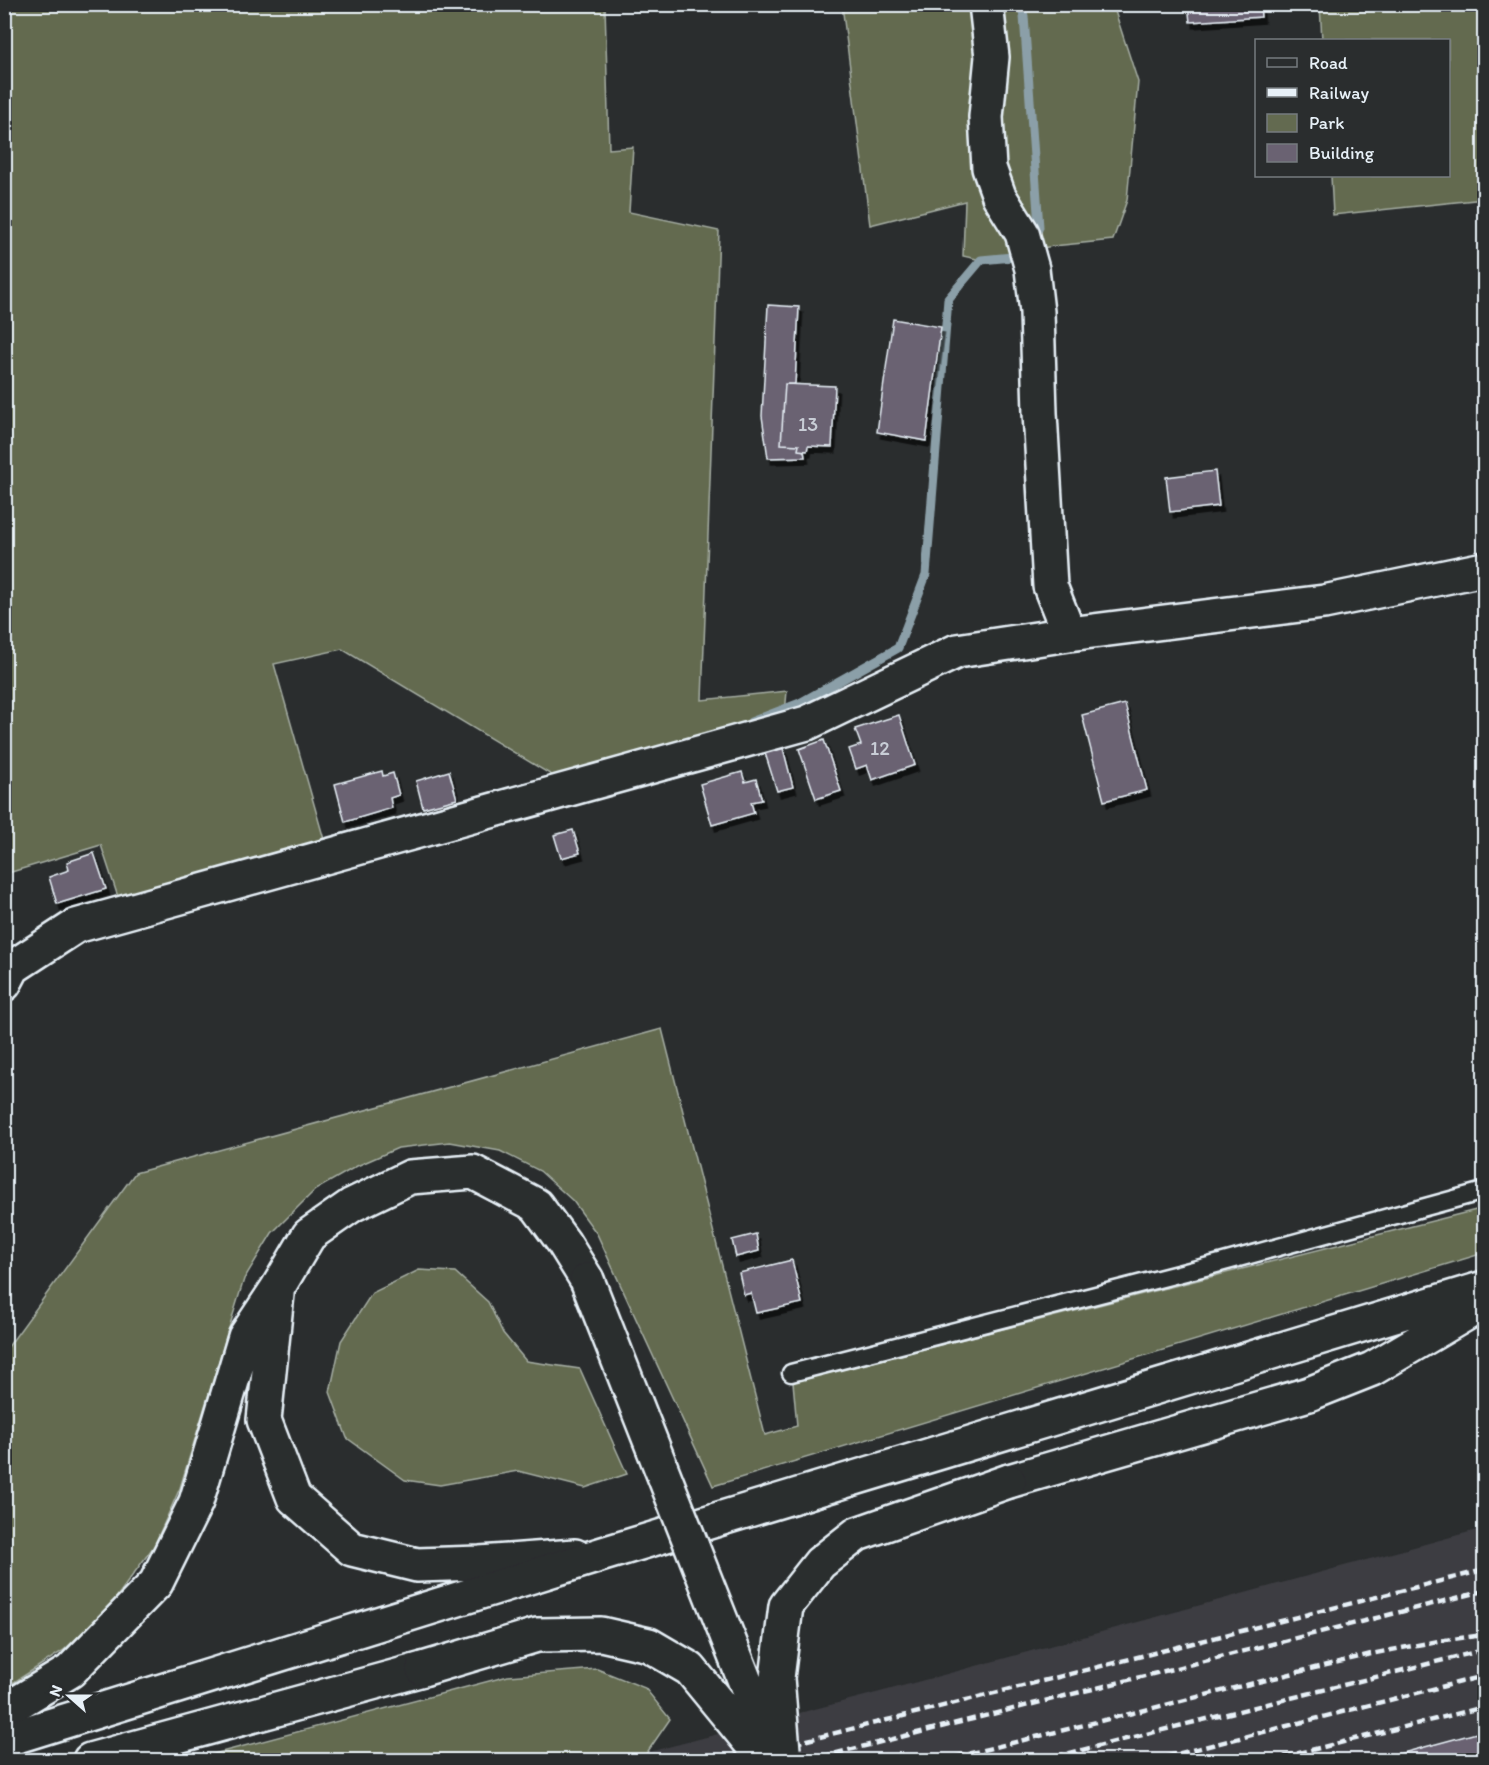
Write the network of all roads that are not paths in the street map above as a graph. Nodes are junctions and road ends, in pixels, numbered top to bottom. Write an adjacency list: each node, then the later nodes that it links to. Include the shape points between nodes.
1 (986, 4): 3 (street, via 992,57 986,117 989,168 999,196 1022,233 1032,270 1050,586)
2 (1485, 569): 3 (street, via 1324,602)
3 (1069, 634): 4 (street, via 957,651 807,723 76,926 13,967)
4 (4, 984)
5 (1485, 1191): 9 (lane)
6 (1485, 1288): 10 (street)
7 (277, 1289): 10 (street, via 264,1420 294,1498 352,1549 417,1565); 11 (street, via 244,1337 196,1502 156,1583 70,1671); 15 (street, bridge, via 309,1235 352,1205 410,1177 473,1172 536,1205 587,1280)
8 (1485, 1302): 16 (street, bridge, via 1372,1369 1309,1395 1009,1481 857,1534 820,1563 786,1606 777,1678)
9 (791, 1373)
10 (603, 1554): 12 (street)
11 (4, 1711)
12 (4, 1740)
13 (90, 1761): 14 (street, bridge, via 537,1635 602,1634 649,1645 690,1669)
14 (765, 1761)
15 (776, 1761)
16 (784, 1761)

